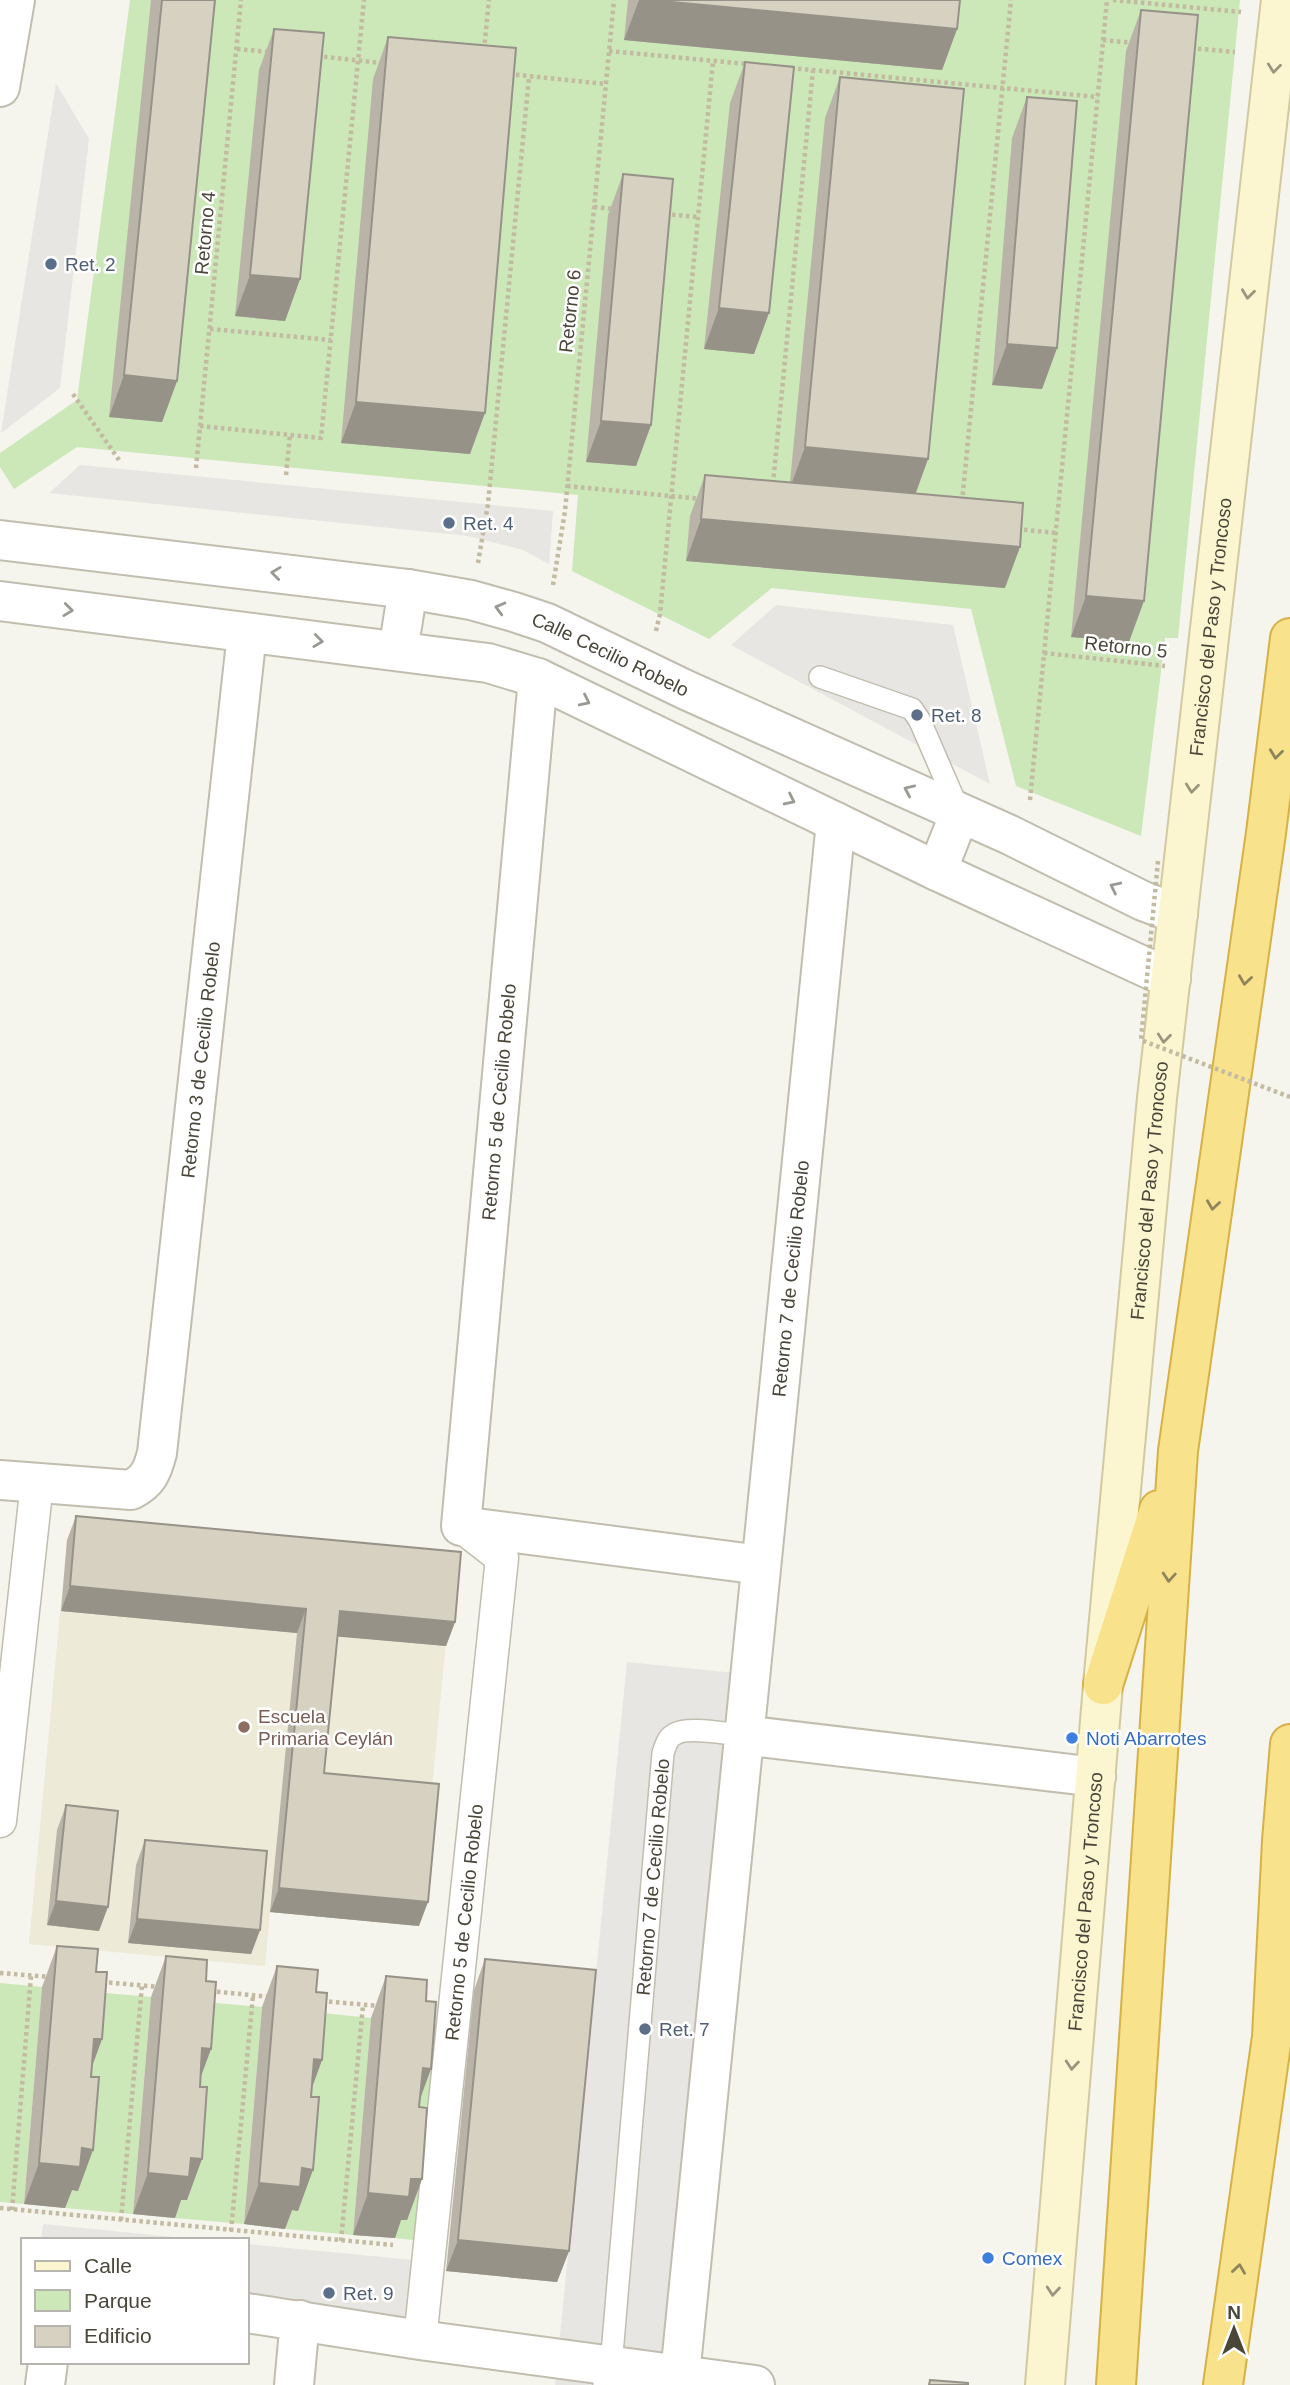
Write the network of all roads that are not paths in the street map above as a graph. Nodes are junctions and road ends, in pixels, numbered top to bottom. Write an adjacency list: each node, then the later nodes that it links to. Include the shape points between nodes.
1 (15, 0): 3 (street)
2 (1280, 9): 15 (main road, Francisco del Paso y Troncoso, one-way to 15)
3 (0, 87)
4 (0, 540): 5 (street, Calle Cecilio Robelo, one-way to 4)
5 (408, 589): 9 (street); 12 (street, Calle Cecilio Robelo, one-way to 5, via 547,624 471,600)
6 (0, 601): 7 (street, one-way to 7)
7 (247, 633): 9 (street, one-way to 9); 19 (street, Retorno 3 de Cecilio Robelo, via 153,1470 145,1483 131,1490)
8 (1290, 638): 17 (highway, one-way to 17)
9 (398, 650): 11 (street, via 488,663)
10 (820, 677): 12 (lane, via 912,709)
11 (538, 678): 13 (street, one-way to 13); 20 (street, Retorno 5 de Cecilio Robelo)
12 (960, 813): 14 (street); 15 (street, Calle Cecilio Robelo, one-way to 12)
13 (836, 822): 14 (street); 21 (street, Retorno 7 de Cecilio Robelo)
14 (937, 871): 16 (street)
15 (1178, 914): 16 (main road, Francisco del Paso y Troncoso)
16 (1171, 979): 22 (main road, Francisco del Paso y Troncoso, one-way to 22)
17 (1178, 1451): 22 (highway); 39 (highway, one-way to 39)
18 (0, 1480): 19 (street)
19 (37, 1483): 26 (street)
20 (461, 1526): 21 (street); 31 (street, Retorno 5 de Cecilio Robelo, via 502,1558)
21 (761, 1565): 23 (street, Retorno 7 de Cecilio Robelo)
22 (1103, 1685): 25 (main road, Francisco del Paso y Troncoso)
23 (743, 1735): 25 (street); 33 (lane, Retorno 7 de Cecilio Robelo, via 677,1732 667,1740 663,1753); 34 (street, Retorno 7 de Cecilio Robelo)
24 (1290, 1744): 28 (highway)
25 (1096, 1777): 38 (main road, Francisco del Paso y Troncoso, one-way to 38)
26 (0, 1821)
27 (1290, 1974): 28 (highway)
28 (1272, 2036): 40 (highway, one-way to 28)
29 (248, 2313): 30 (street)
30 (300, 2320): 31 (street); 36 (street)
31 (420, 2340): 33 (street)
32 (48, 2364): 35 (street)
33 (607, 2375): 34 (street)
34 (680, 2380): 37 (street)
35 (45, 2385)
36 (294, 2385)
37 (755, 2385)
38 (1045, 2385)
39 (1116, 2385)
40 (1223, 2385)

